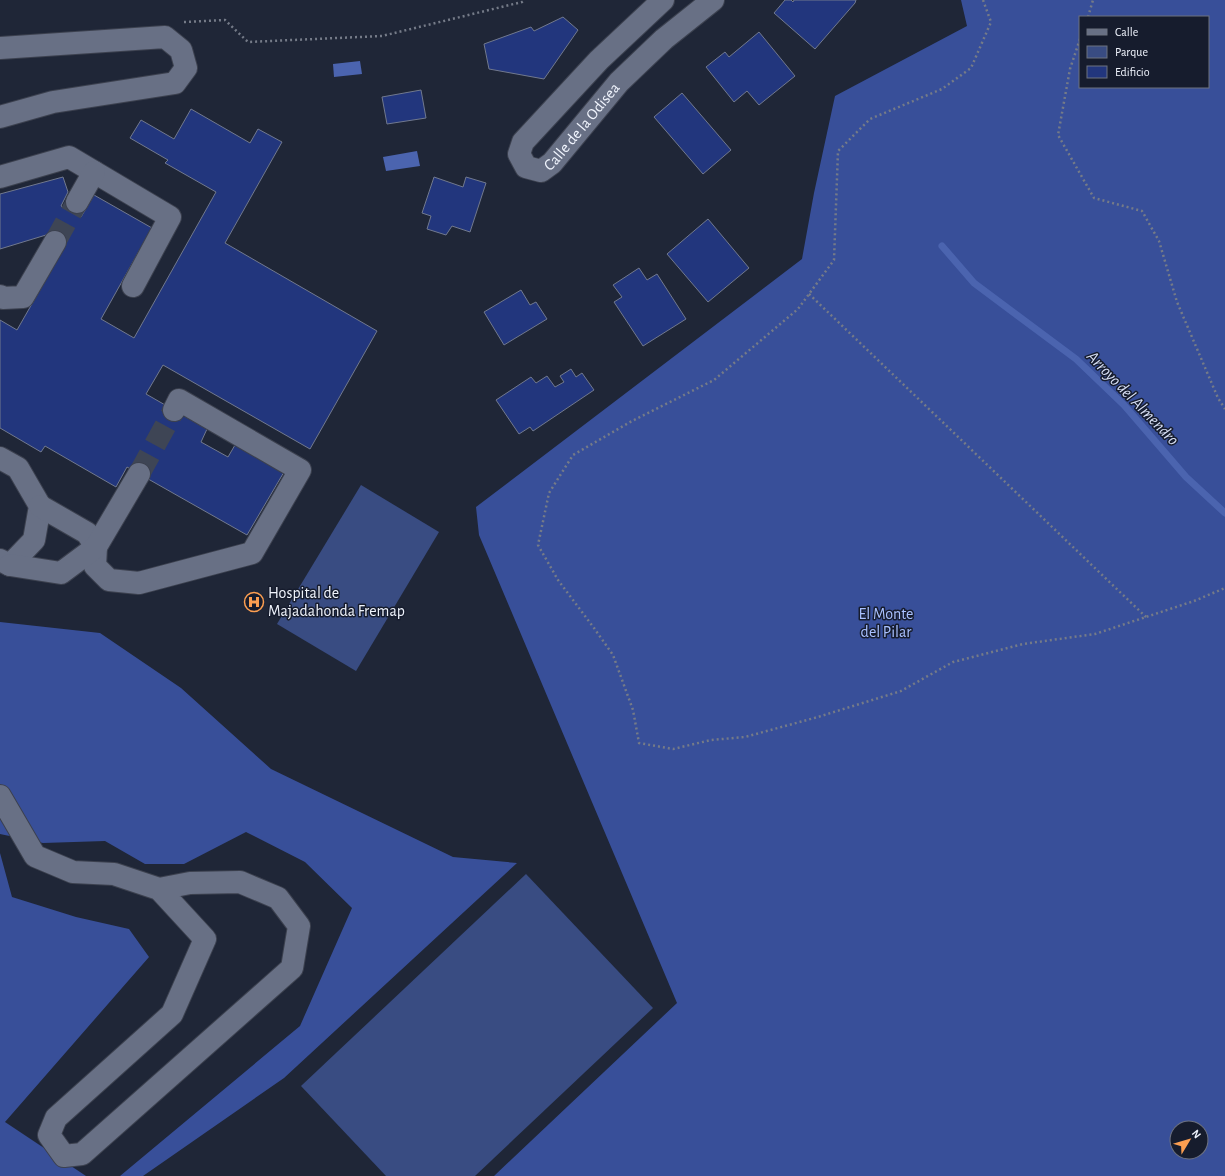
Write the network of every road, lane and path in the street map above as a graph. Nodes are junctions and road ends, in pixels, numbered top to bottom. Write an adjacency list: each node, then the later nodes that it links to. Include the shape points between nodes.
1 (525, 0): 7 (path, via 382,36 248,42 225,20)
2 (663, 0): 3 (street, Calle de la Odisea, via 599,60 523,142 519,154 526,167 541,171 552,163 619,82 664,39)
3 (712, 0)
4 (983, 0): 16 (path, via 990,22 971,68 942,89 870,119 838,151 834,260)
5 (1093, 0): 6 (path)
6 (1088, 16)
7 (179, 22)
8 (1079, 42): 18 (path, via 1070,69 1058,136 1094,198 1142,211 1159,241 1177,302)
9 (0, 48): 10 (street, via 165,37 181,50 186,68 175,83 53,102)
10 (0, 117)
11 (94, 172): 12 (street, via 69,157); 13 (street); 15 (street, via 170,217)
12 (0, 177)
13 (77, 202)
14 (54, 242): 17 (street, via 23,297)
15 (132, 286)
16 (809, 294): 26 (path); 26 (path, via 798,309 714,380 632,421 573,455 548,493 538,545 558,580 613,655 633,710 639,743 673,749 711,740 745,737 901,691 953,662 1023,644 1095,634)
17 (0, 296)
18 (1225, 409)
19 (174, 410): 23 (street, via 179,400 300,470 252,553 139,582 109,580 95,566)
20 (0, 458): 22 (street, via 18,468)
21 (139, 474): 23 (street)
22 (40, 506): 23 (street, via 87,533); 24 (street, via 34,540)
23 (96, 547): 24 (street, via 61,573)
24 (5, 563)
25 (1225, 588): 26 (path)
26 (1146, 617)
27 (0, 796): 28 (street, via 35,856 73,872 114,874)
28 (159, 889): 28 (street, via 205,939 172,1014 56,1118 49,1136 64,1156 82,1154 292,968 299,926 278,898 240,882 190,883)

